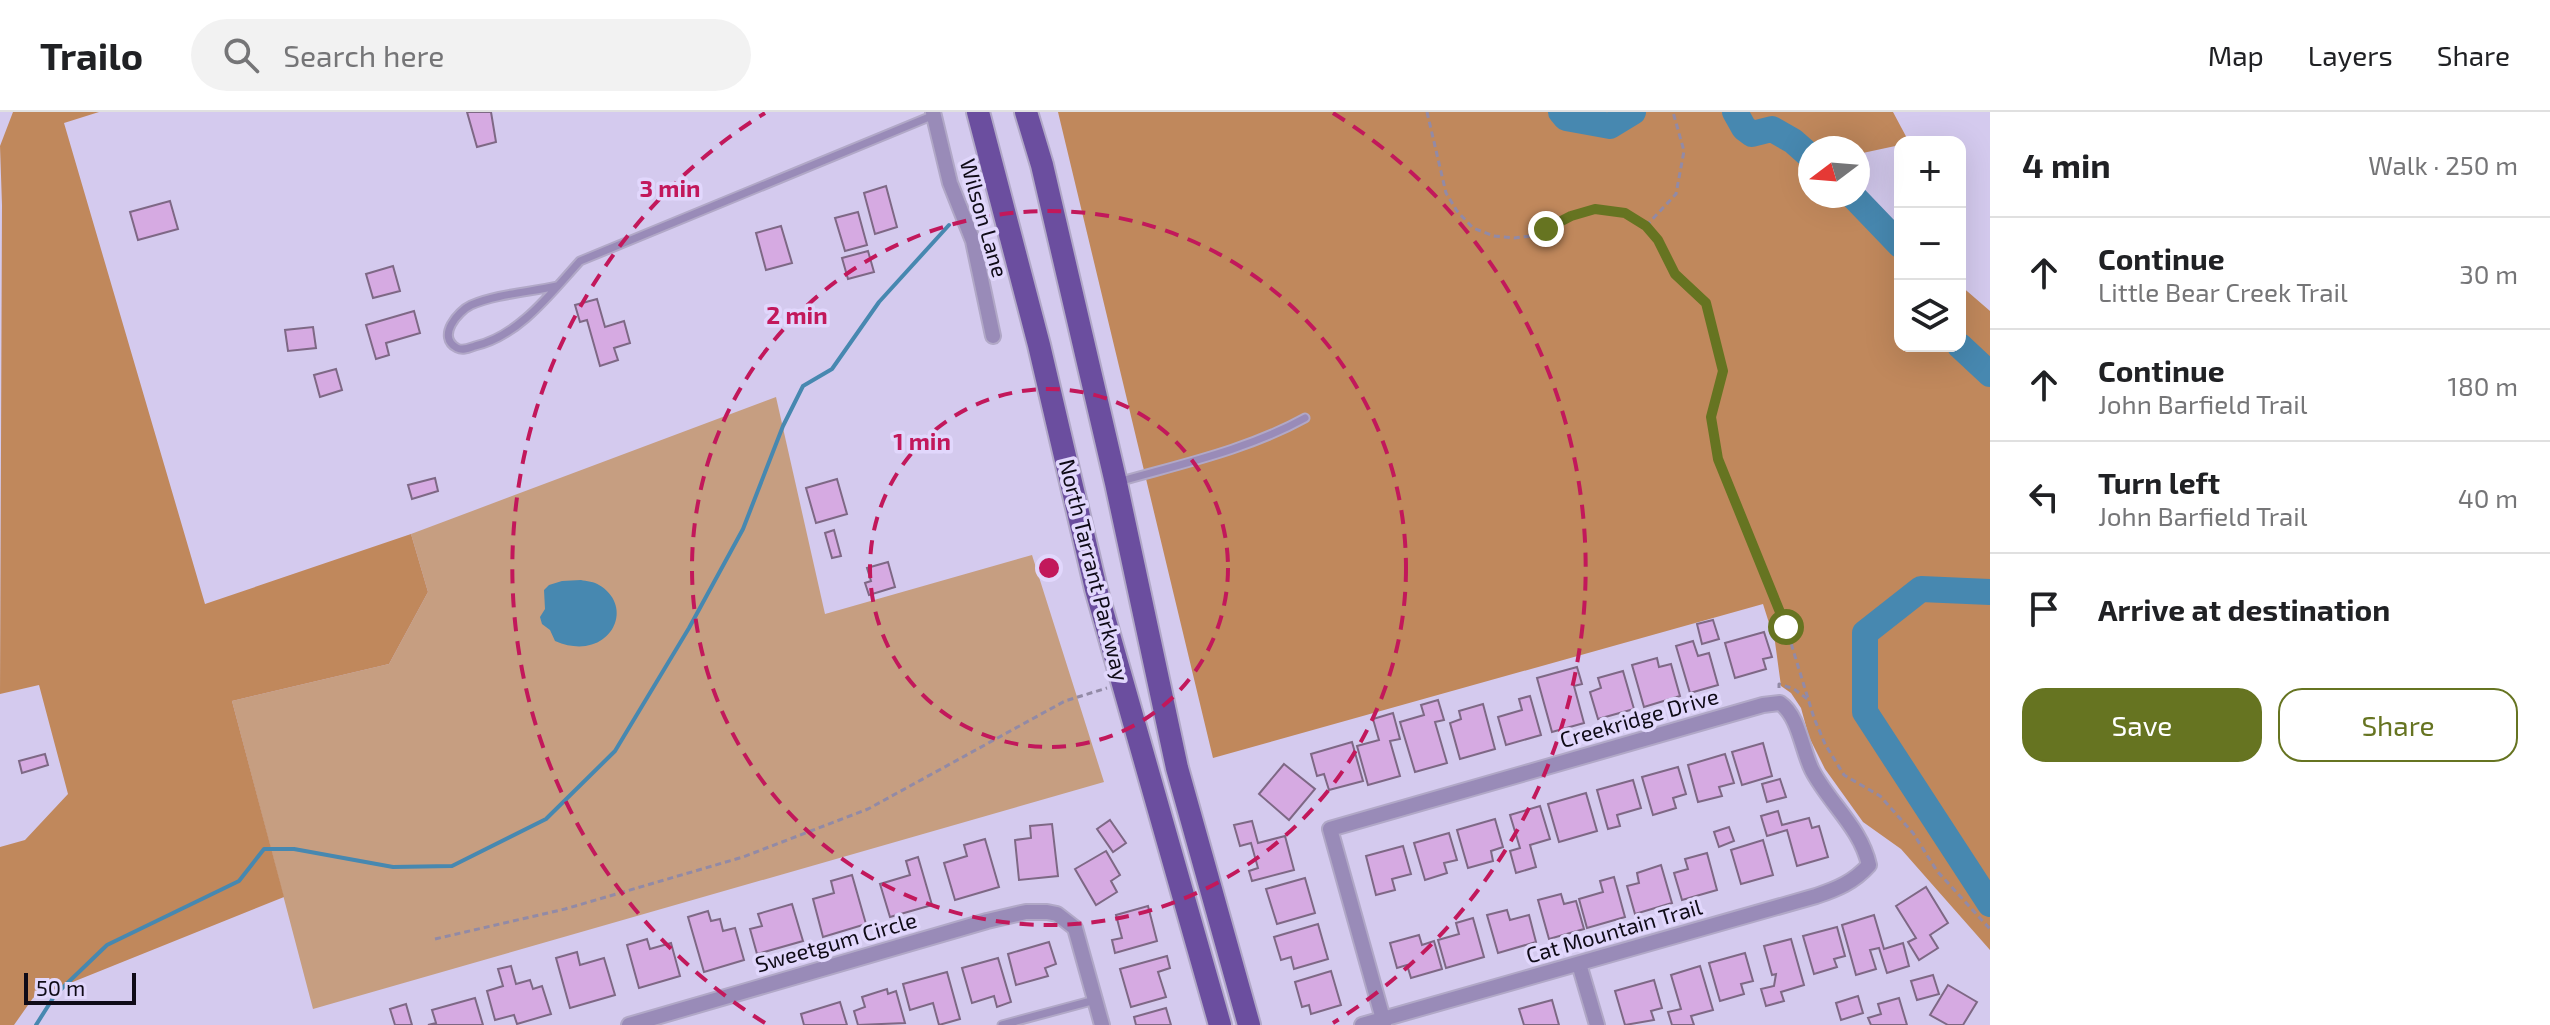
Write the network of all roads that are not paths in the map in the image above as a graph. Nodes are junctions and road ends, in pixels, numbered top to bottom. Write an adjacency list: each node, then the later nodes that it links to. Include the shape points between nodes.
1 (978, 112): 15 (main road, North Tarrant Parkway, via 1091,571)
2 (1026, 112): 7 (main road, North Tarrant Parkway)
3 (934, 113): 4 (lane, via 580,261); 5 (street, Wilson Lane, via 950,183 973,241)
4 (557, 286): 4 (lane, via 491,343 463,349 450,341 452,321 468,306)
5 (993, 336)
6 (1305, 418): 7 (lane, via 1257,441)
7 (1116, 483): 16 (main road, North Tarrant Parkway, via 1177,768)
8 (1869, 865): 9 (street, Cat Mountain Trail, via 1858,878 1826,893); 11 (street, Creekridge Drive, via 1865,846 1813,773 1793,720 1780,703 1330,829)
9 (1579, 964): 11 (street, Cat Mountain Trail); 18 (street)
10 (1095, 1000): 12 (street, Sweetgum Circle, via 1075,928 1057,914 1026,912); 13 (lane); 14 (street)
11 (1384, 1022): 17 (street, Cat Mountain Trail)
12 (629, 1025)
13 (1002, 1025)
14 (1102, 1025)
15 (1220, 1025)
16 (1249, 1025)
17 (1362, 1025)
18 (1597, 1025)

